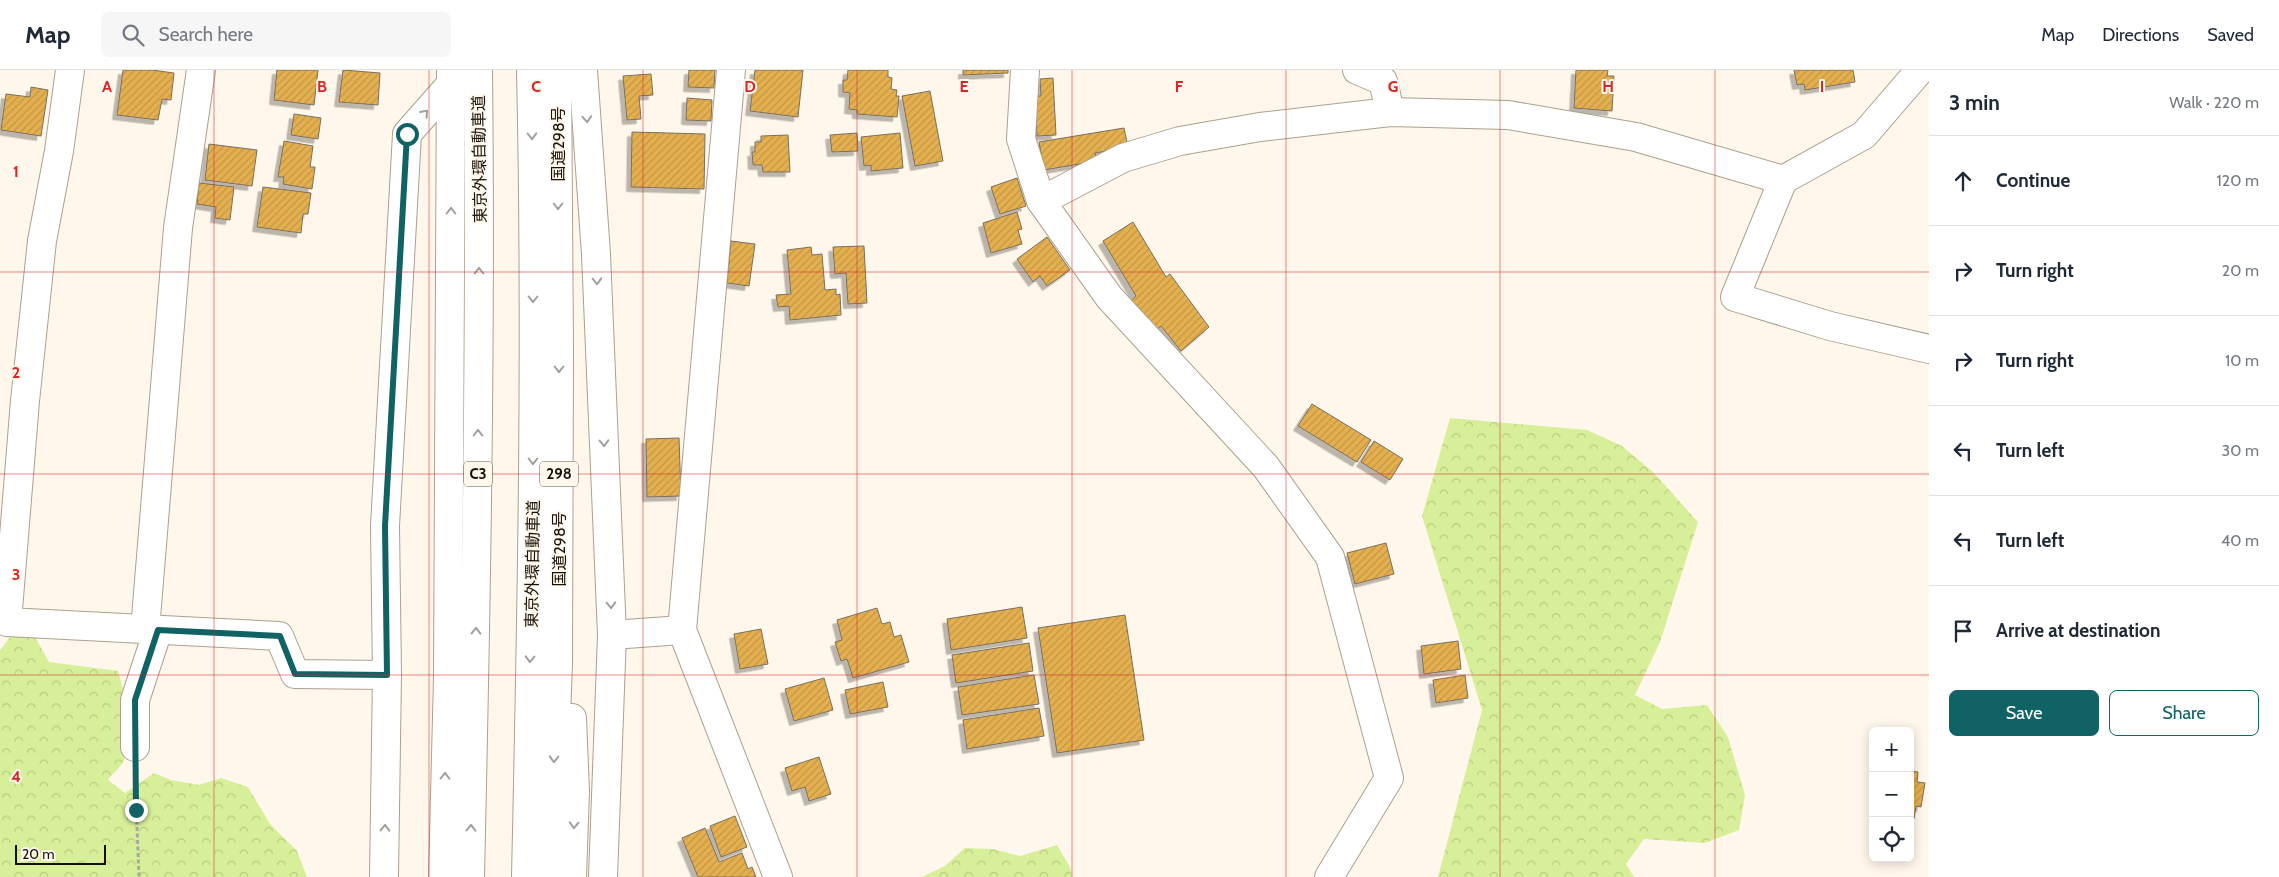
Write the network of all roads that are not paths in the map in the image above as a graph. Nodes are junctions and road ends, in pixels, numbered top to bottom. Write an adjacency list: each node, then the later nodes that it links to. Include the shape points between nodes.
1 (70, 70): 18 (main road, via 42,241 7,622)
2 (201, 70): 18 (main road, via 178,228)
3 (478, 70): 26 (main road, 東京外環自動車道 / C3, one-way to 3, via 477,560)
4 (531, 70): 27 (main road, 東京外環自動車道, one-way to 27, via 533,539)
5 (557, 70): 17 (main road, 国道298号 / 298, one-way to 17)
6 (583, 70): 20 (main road, one-way to 20, via 597,264)
7 (731, 70): 19 (main road)
8 (1025, 70): 14 (main road, via 1021,139)
9 (1357, 70): 12 (main road, via 1383,81)
10 (1920, 70): 13 (main road, via 1864,135)
11 (451, 77): 15 (main road, one-way to 11); 21 (main road, one-way to 11, via 385,526 407,134)
12 (1390, 112): 13 (main road, via 1508,115 1627,135); 14 (main road, via 1260,127 1180,141 1122,158)
13 (1784, 180): 16 (main road, via 1735,297 1830,326)
14 (1041, 201): 32 (main road, via 1109,297 1266,467 1330,557 1389,778)
15 (450, 286): 24 (main road, via 436,498); 25 (main road, one-way to 15, via 448,676)
16 (1929, 349)
17 (559, 479): 28 (main road, 国道298号 / 298, one-way to 28, via 558,664); 29 (main road, one-way to 29, via 576,791)
18 (151, 630): 21 (main road, via 280,636 295,674); 22 (main road, via 135,700)
19 (682, 630): 20 (main road); 31 (main road)
20 (612, 635): 30 (main road)
21 (387, 675): 23 (main road, one-way to 21)
22 (135, 747)
23 (384, 877)
24 (424, 877)
25 (443, 877)
26 (470, 877)
27 (526, 877)
28 (550, 877)
29 (572, 877)
30 (604, 877)
31 (778, 877)
32 (1329, 877)

